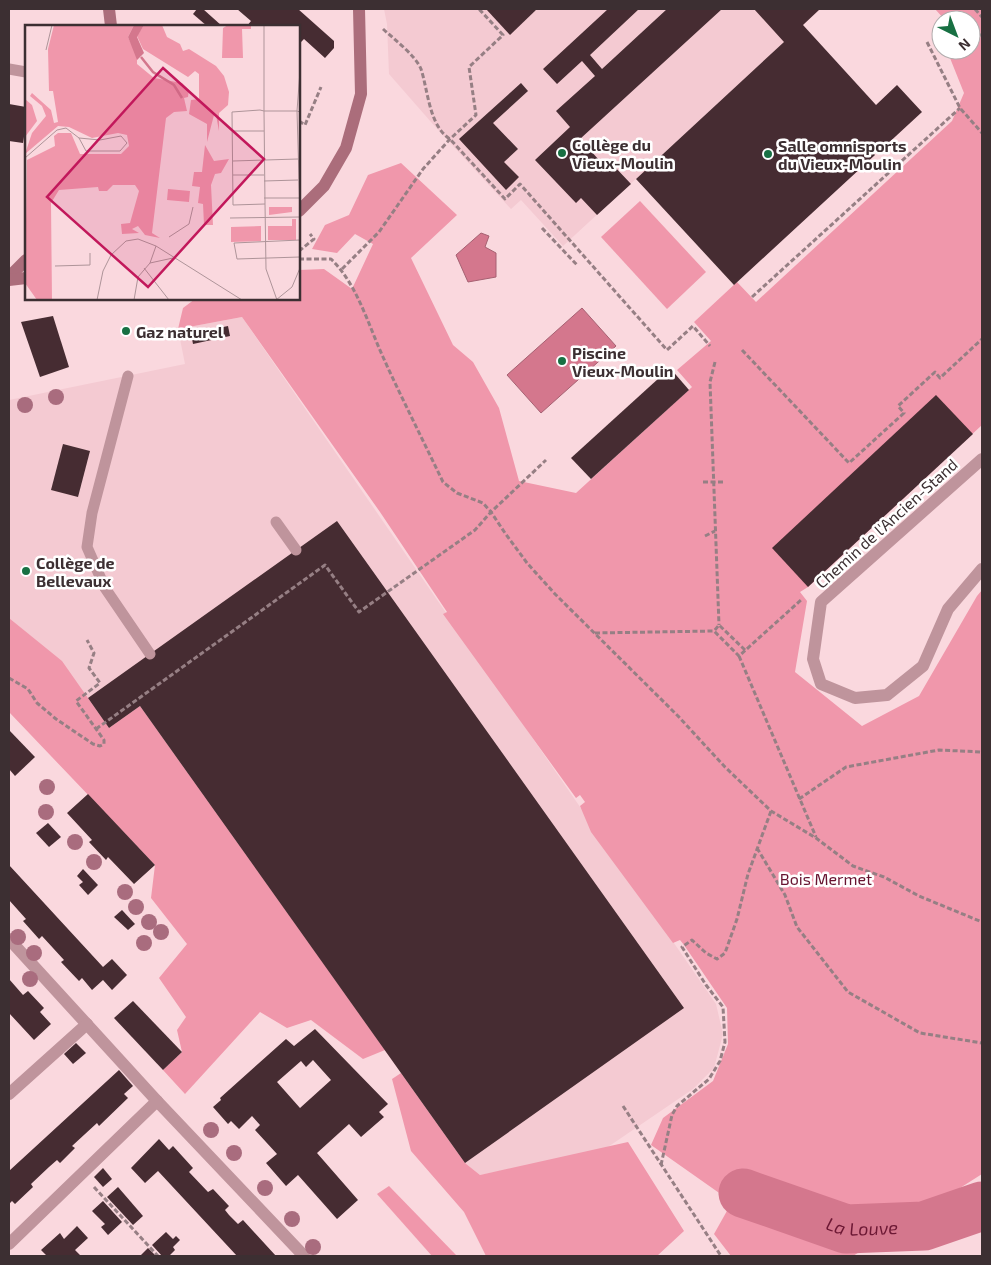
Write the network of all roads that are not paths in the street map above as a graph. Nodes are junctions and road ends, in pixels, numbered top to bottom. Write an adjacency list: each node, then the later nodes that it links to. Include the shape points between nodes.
1 (109, 9): 3 (main road)
2 (359, 9): 6 (main road, via 361,94 346,148 324,186)
3 (111, 25)
4 (9, 69): 5 (lane)
5 (25, 72)
6 (300, 209)
7 (25, 261): 8 (main road)
8 (9, 278): 9 (main road)
9 (25, 278)
10 (128, 376): 15 (lane, via 92,513 87,547 105,588)
11 (982, 459): 14 (street, Chemin de l'Ancien-Stand, via 821,602 813,659 821,684 855,698 887,695 923,666 948,609)
12 (276, 522): 13 (lane)
13 (296, 550)
14 (982, 569)
15 (150, 654)
16 (9, 939): 17 (street)
17 (86, 1024): 18 (street); 19 (street)
18 (9, 1094)
19 (157, 1101): 20 (street); 21 (street)
20 (9, 1244)
21 (304, 1256)

